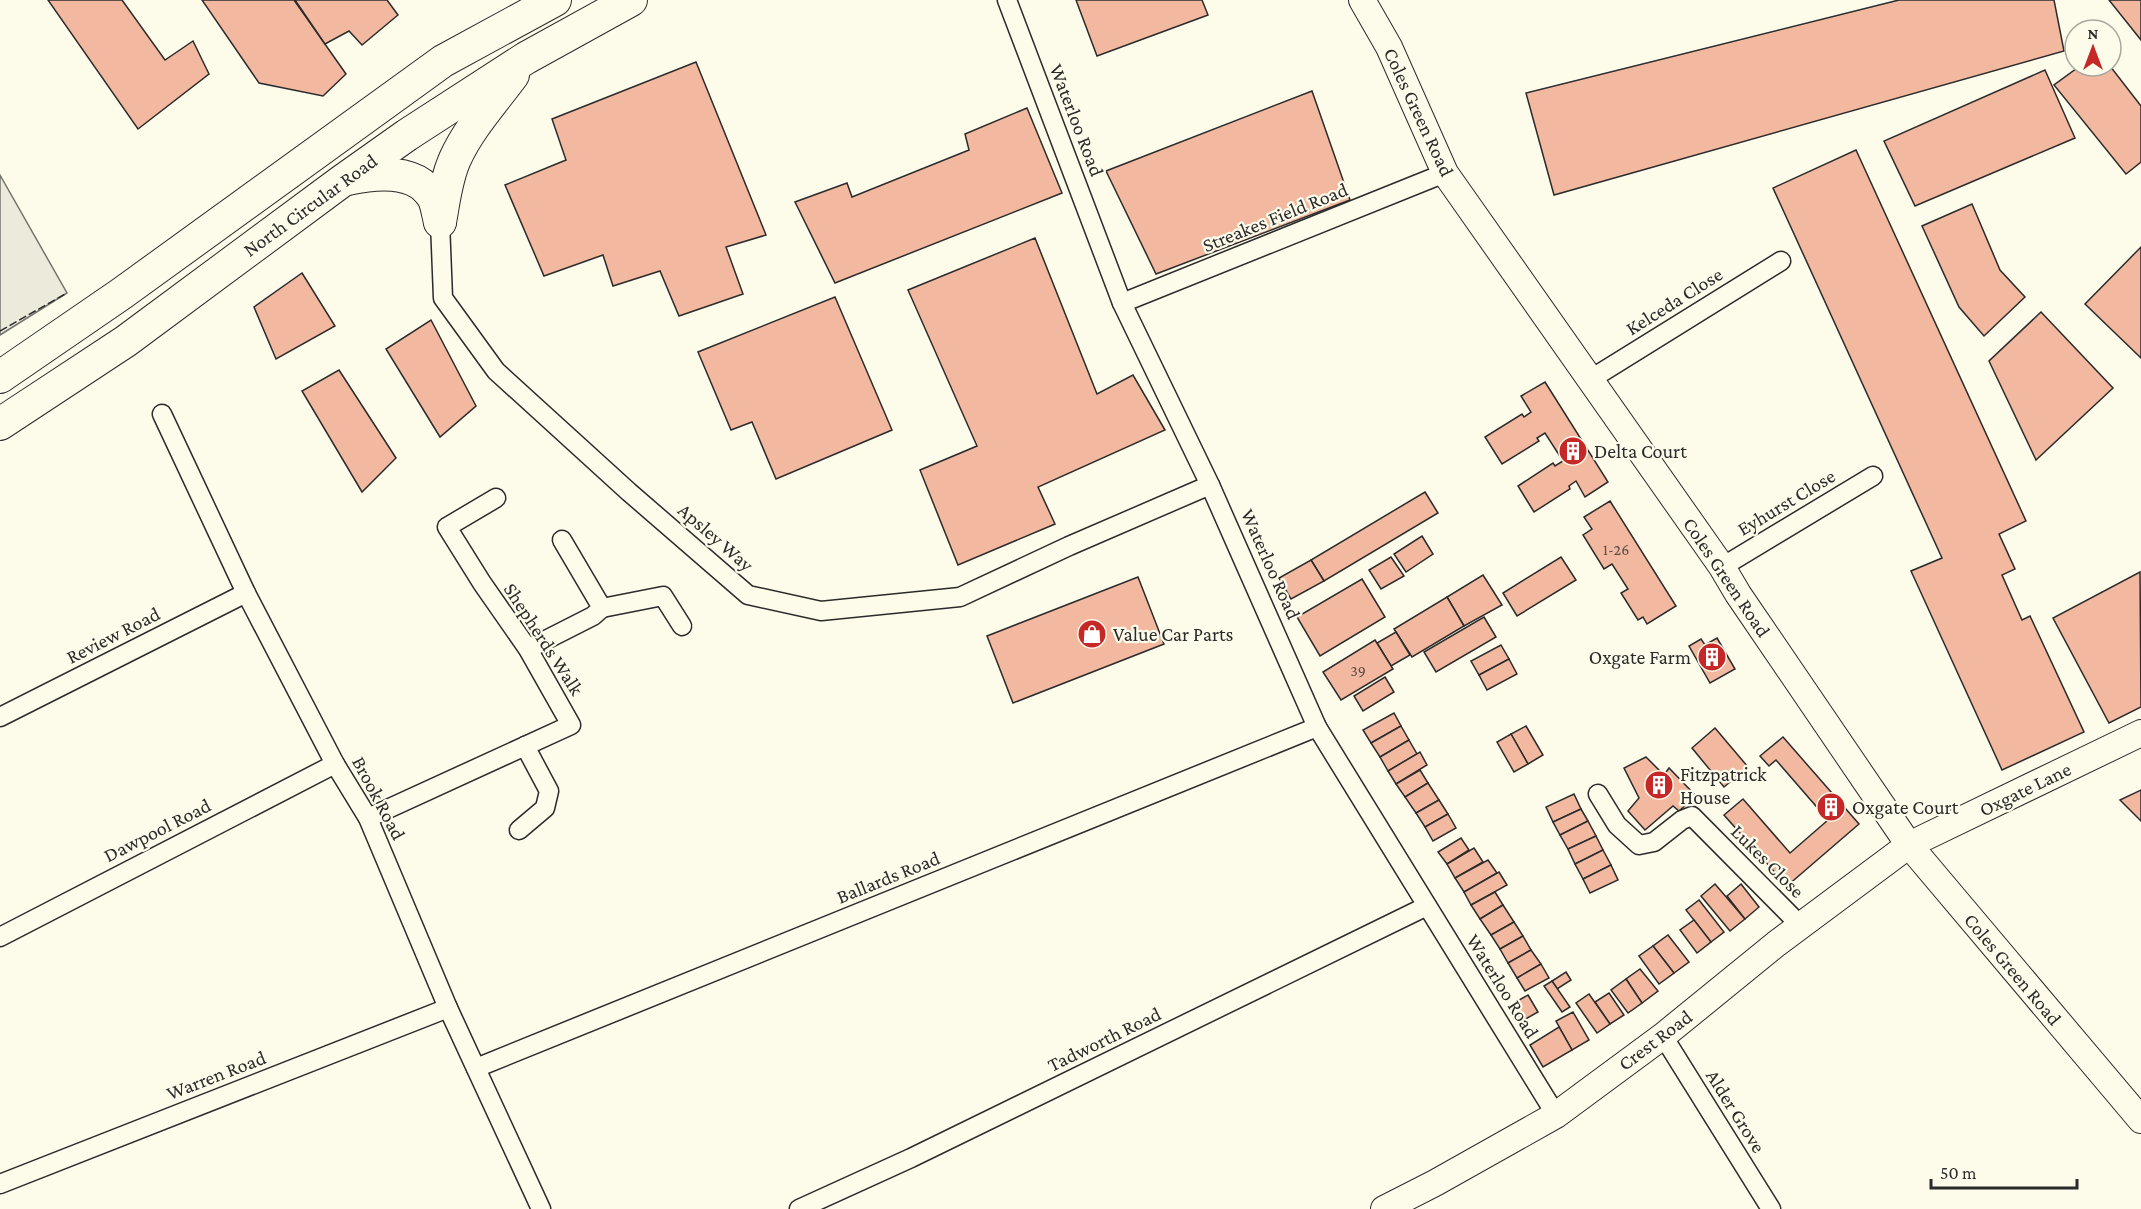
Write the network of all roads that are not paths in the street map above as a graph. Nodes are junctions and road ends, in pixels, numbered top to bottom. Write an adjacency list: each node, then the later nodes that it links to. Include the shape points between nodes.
1 (555, 0): 11 (highway, North Circular Road, via 443,61)
2 (631, 0): 5 (highway, North Circular Road)
3 (1007, 0): 10 (street, Waterloo Road)
4 (1362, 0): 6 (street, Coles Green Road, via 1389,48)
5 (526, 58): 7 (highway, North Circular Road); 8 (highway, via 471,130 455,159)
6 (1445, 173): 10 (street, Streakes Field Road); 12 (street, Coles Green Road)
7 (342, 181): 8 (highway, via 385,173 412,180 434,199); 14 (highway, North Circular Road, via 126,341)
8 (440, 222): 16 (street, Apsley Way, via 442,297 496,371 748,595 821,611 960,597)
9 (1781, 261): 12 (street, Kelceda Close)
10 (1122, 303): 16 (street, Waterloo Road)
11 (0, 377)
12 (1591, 379): 19 (street, Coles Green Road)
13 (162, 414): 20 (street, Brook Road)
14 (0, 424)
15 (1874, 476): 19 (street, Eyhurst Close)
16 (1210, 485): 25 (street, Waterloo Road)
17 (496, 498): 23 (street, Shepherds Walk, via 447,527)
18 (562, 540): 21 (street)
19 (1722, 567): 32 (street, Coles Green Road)
20 (246, 593): 24 (street, Review Road); 28 (street, Brook Road)
21 (602, 608): 22 (street, via 663,596); 23 (street)
22 (682, 626)
23 (528, 649): 27 (street, Shepherds Walk, via 572,725)
24 (0, 717)
25 (1317, 727): 33 (street, Waterloo Road); 38 (street, Ballards Road)
26 (2141, 733): 32 (street, Oxgate Lane)
27 (525, 746): 30 (street, Shepherds Walk); 31 (street, via 549,791 545,808)
28 (335, 764): 30 (street, Brook Road); 35 (street, Dawpool Road)
29 (1598, 794): 34 (street, Lukes Close, via 1617,825 1639,845 1654,842 1692,816)
30 (368, 818): 36 (street, Brook Road)
31 (519, 830)
32 (1909, 845): 34 (street, Crest Road); 40 (street, Coles Green Road)
33 (1427, 906): 39 (street, Waterloo Road); 43 (street, Tadworth Road)
34 (1801, 926): 37 (street, Crest Road)
35 (0, 937)
36 (448, 1008): 38 (street, Brook Road); 41 (street, Warren Road)
37 (1663, 1036): 39 (street, Crest Road); 45 (street, Alder Grove)
38 (476, 1068): 42 (street, Brook Road)
39 (1556, 1115): 44 (street, Crest Road)
40 (2141, 1120)
41 (0, 1184)
42 (541, 1209)
43 (799, 1209)
44 (1384, 1209)
45 (1770, 1209)

